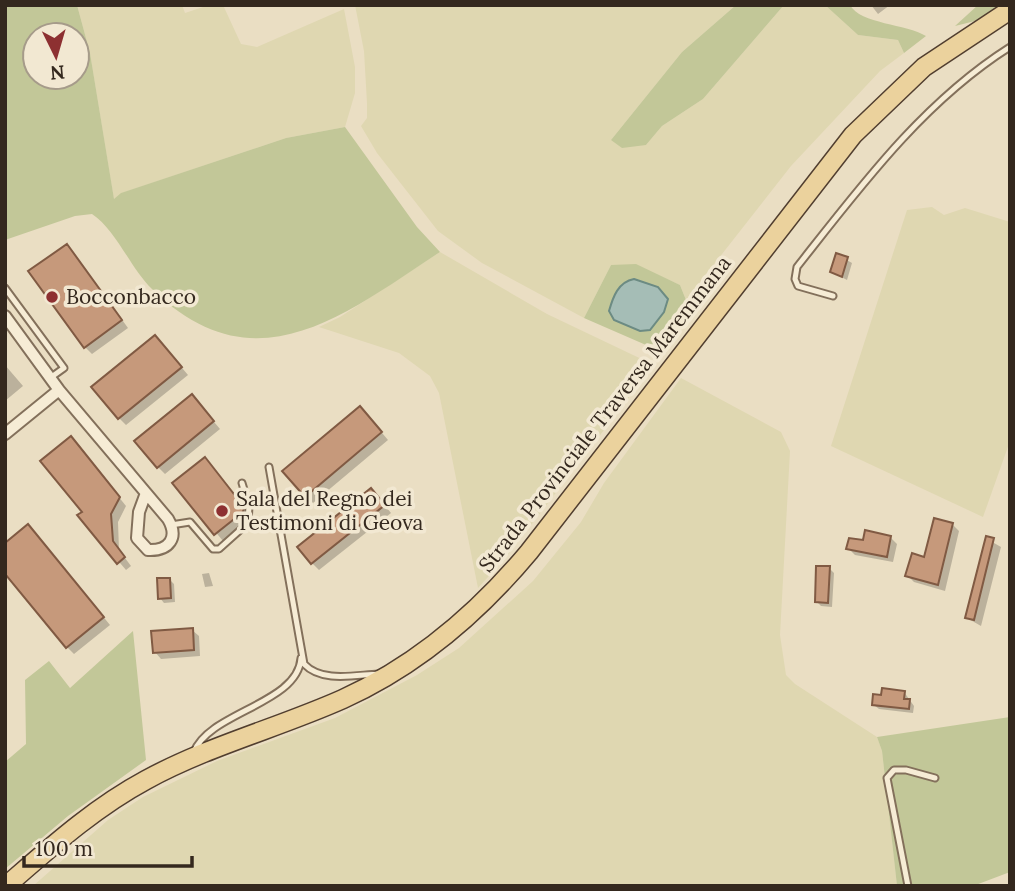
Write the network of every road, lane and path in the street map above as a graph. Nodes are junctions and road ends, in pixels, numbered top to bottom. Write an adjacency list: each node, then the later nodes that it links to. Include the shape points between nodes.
1 (1010, 10): 14 (main road, Strada Provinciale Traversa Maremmana, via 933,60 868,119 794,207 512,573 452,630)
2 (1010, 47): 4 (lane, via 962,82 878,165 797,267 798,286)
3 (5, 288): 6 (lane, via 64,368)
4 (833, 296)
5 (5, 316): 6 (street)
6 (50, 378): 7 (street)
7 (59, 390): 8 (street); 11 (street)
8 (5, 434)
9 (269, 467): 13 (lane)
10 (242, 483): 12 (lane, via 249,506 248,523 219,549 213,549 190,522)
11 (146, 493): 12 (street); 12 (street, via 136,526 141,545 152,551 167,547)
12 (172, 525)
13 (301, 654): 14 (lane, via 310,670 323,675); 15 (lane, via 300,667 289,681 207,734)
14 (391, 673): 15 (main road, Strada Provinciale Traversa Maremmana, via 327,706)
15 (192, 758): 17 (main road, Strada Provinciale Traversa Maremmana, via 105,804)
16 (935, 778): 18 (lane, via 902,769 887,778)
17 (6, 886)
18 (908, 886)

